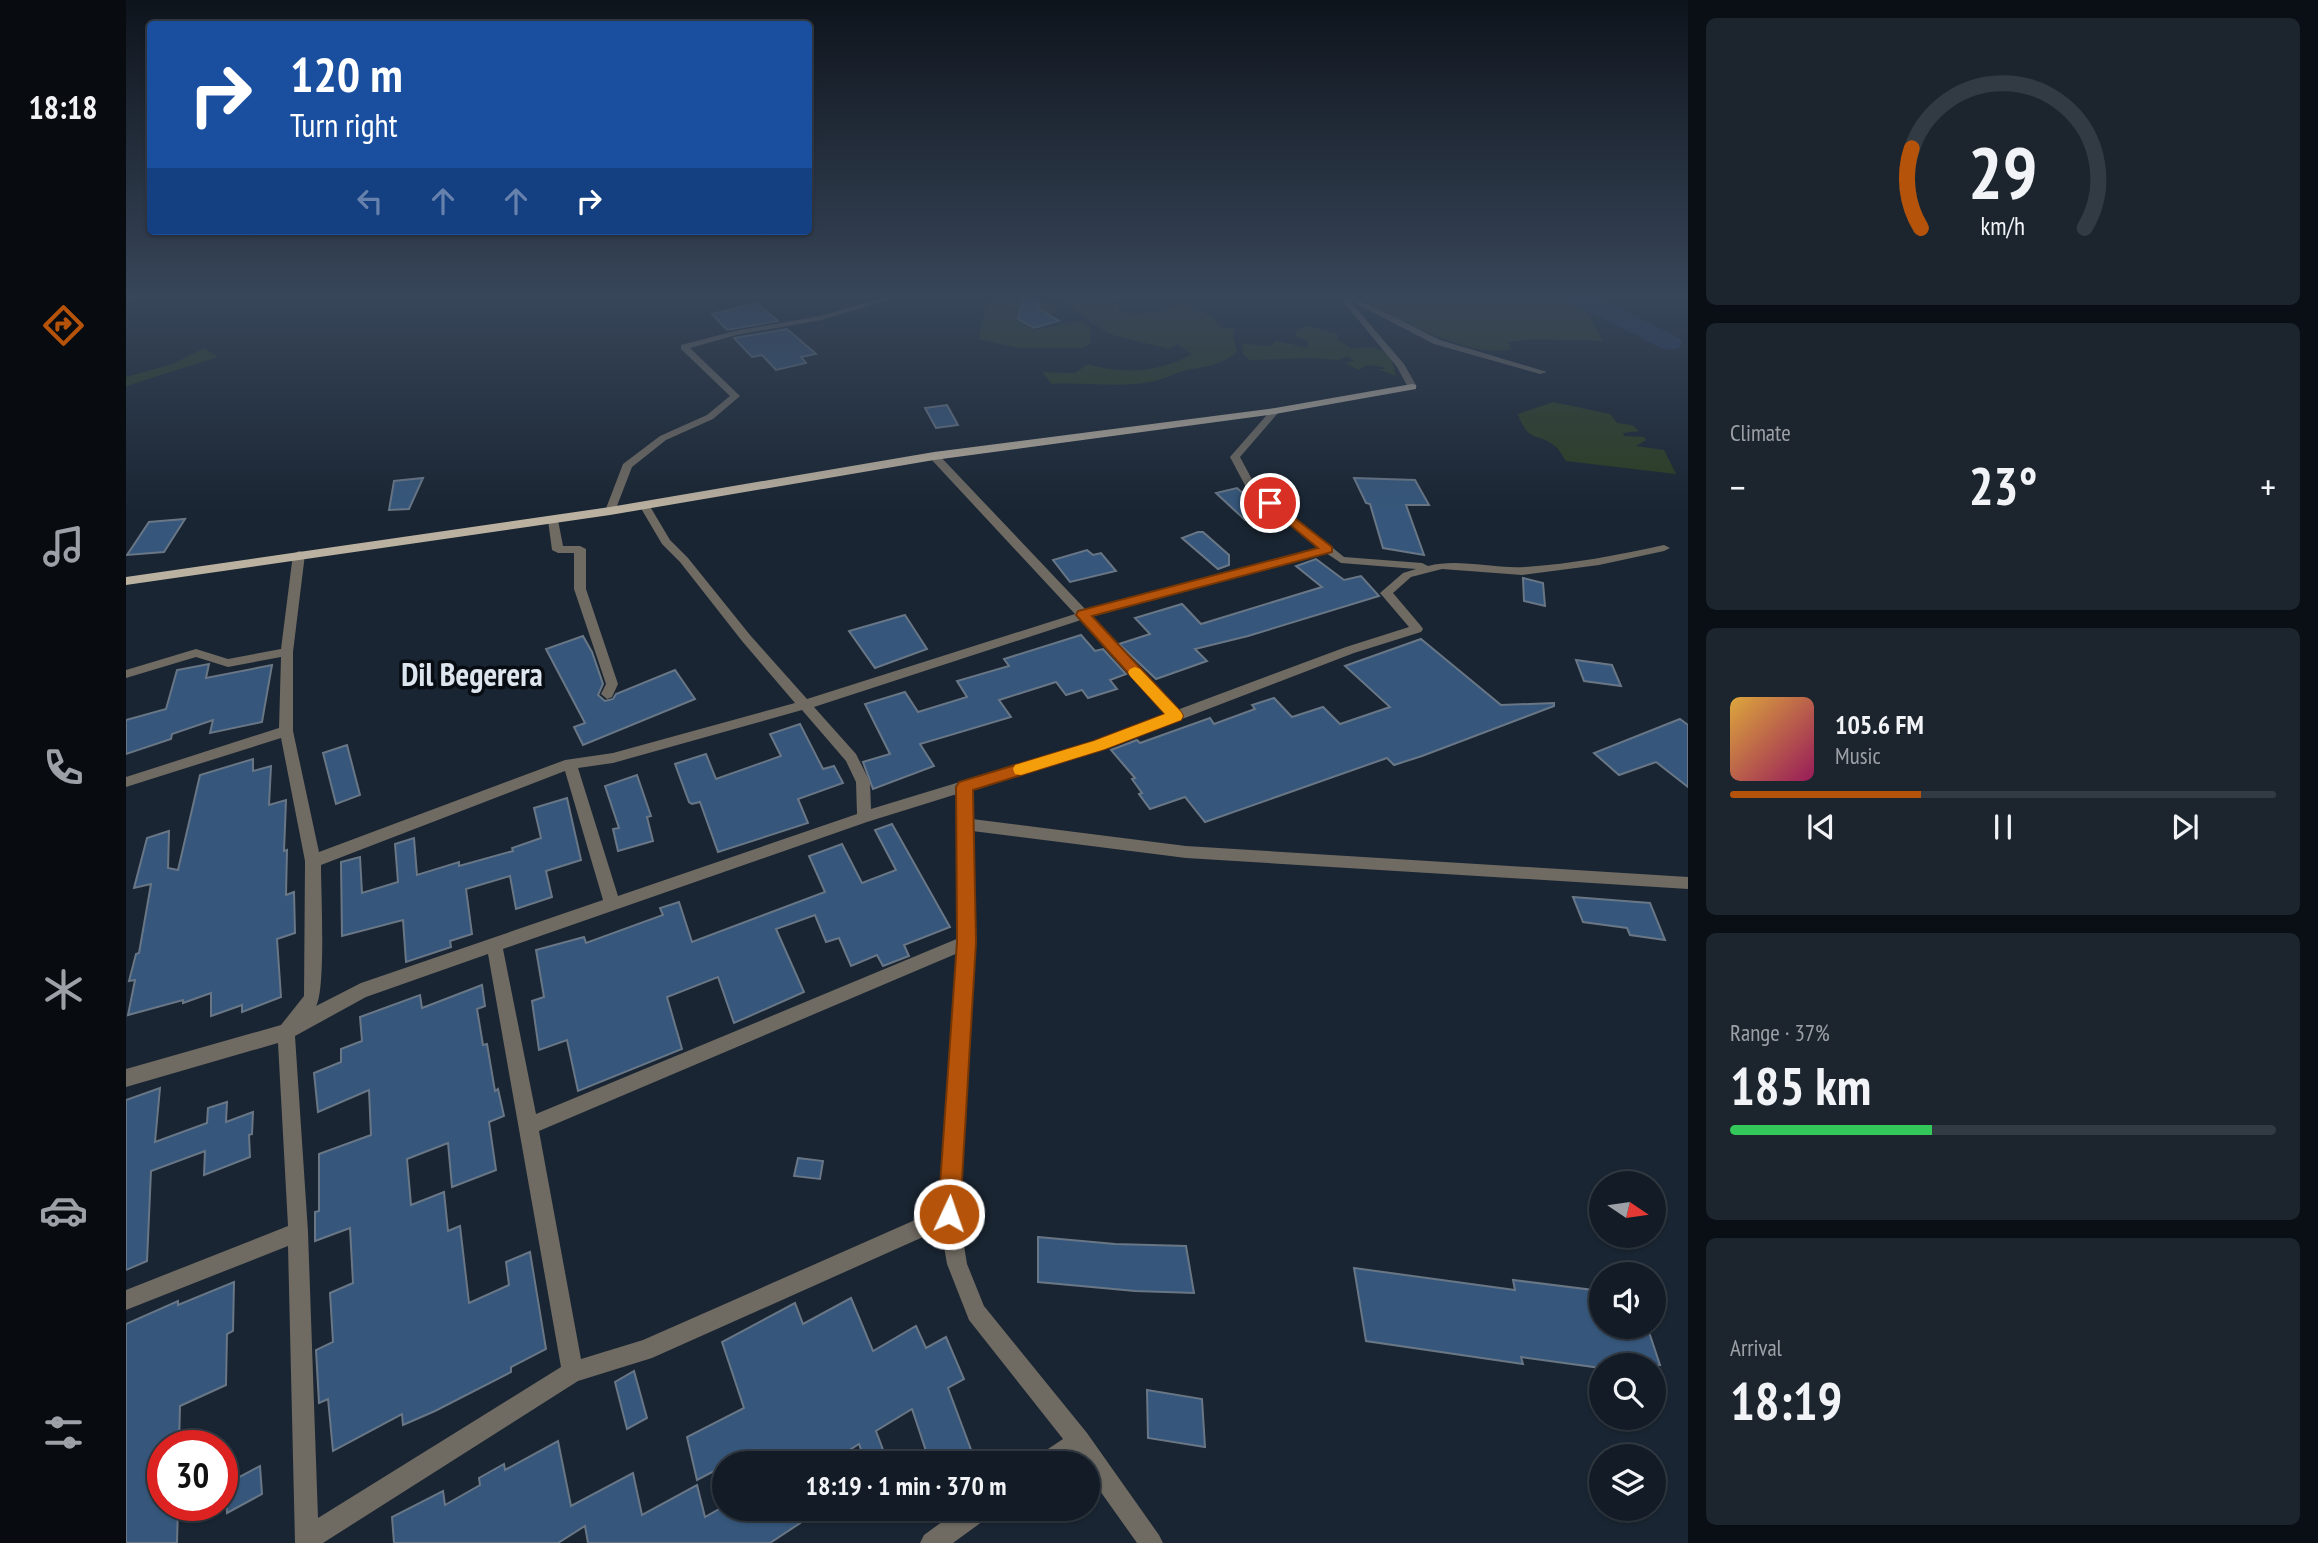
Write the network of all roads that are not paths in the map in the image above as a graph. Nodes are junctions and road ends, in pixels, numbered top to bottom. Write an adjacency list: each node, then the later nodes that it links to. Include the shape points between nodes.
1 (705, 367): 9 (street, via 735,396 710,417 663,438 626,466)
2 (1402, 367): 5 (street)
3 (1525, 367): 4 (street)
4 (1543, 372)
5 (1412, 387): 6 (main road)
6 (1275, 411): 7 (main road); 12 (street, via 1235,457 1251,487)
7 (934, 456): 8 (main road); 16 (street)
8 (644, 505): 9 (main road); 20 (street, via 666,542)
9 (610, 511): 10 (main road)
10 (552, 520): 13 (main road); 19 (street, via 558,550 580,549 580,589 612,684)
11 (1664, 548): 14 (street, via 1522,571)
12 (1328, 549): 14 (street, via 1341,560); 16 (street)
13 (299, 554): 15 (main road); 17 (street)
14 (1437, 568): 21 (street, via 1407,575 1386,593 1417,629)
15 (126, 581)
16 (1083, 615): 20 (street); 21 (street)
17 (288, 652): 18 (street, via 228,663 196,653); 22 (street)
18 (126, 674)
19 (607, 694)
20 (804, 705): 23 (street, via 613,758); 26 (street, via 851,758 863,782)
21 (1175, 716): 25 (street)
22 (286, 731): 24 (street); 28 (street)
23 (570, 764): 28 (street); 30 (street)
24 (126, 782)
25 (964, 787): 26 (street); 27 (street)
26 (864, 817): 30 (street)
27 (966, 824): 29 (street, via 1186,852); 31 (street)
28 (313, 861): 33 (street, via 312,999)
29 (1688, 883)
30 (612, 903): 32 (street)
31 (967, 942): 35 (street); 36 (street)
32 (494, 944): 33 (street, via 361,991); 35 (street)
33 (286, 1032): 34 (street); 37 (street)
34 (126, 1078)
35 (529, 1126): 39 (street)
36 (949, 1214): 39 (street, via 644,1350); 40 (street, via 957,1264 976,1313)
37 (298, 1232): 38 (street); 43 (street)
38 (126, 1300)
39 (573, 1372): 43 (street)
40 (1079, 1441): 41 (street); 45 (street)
41 (1065, 1451)
42 (963, 1521): 44 (street)
43 (307, 1541)
44 (932, 1543)
45 (1151, 1543)

